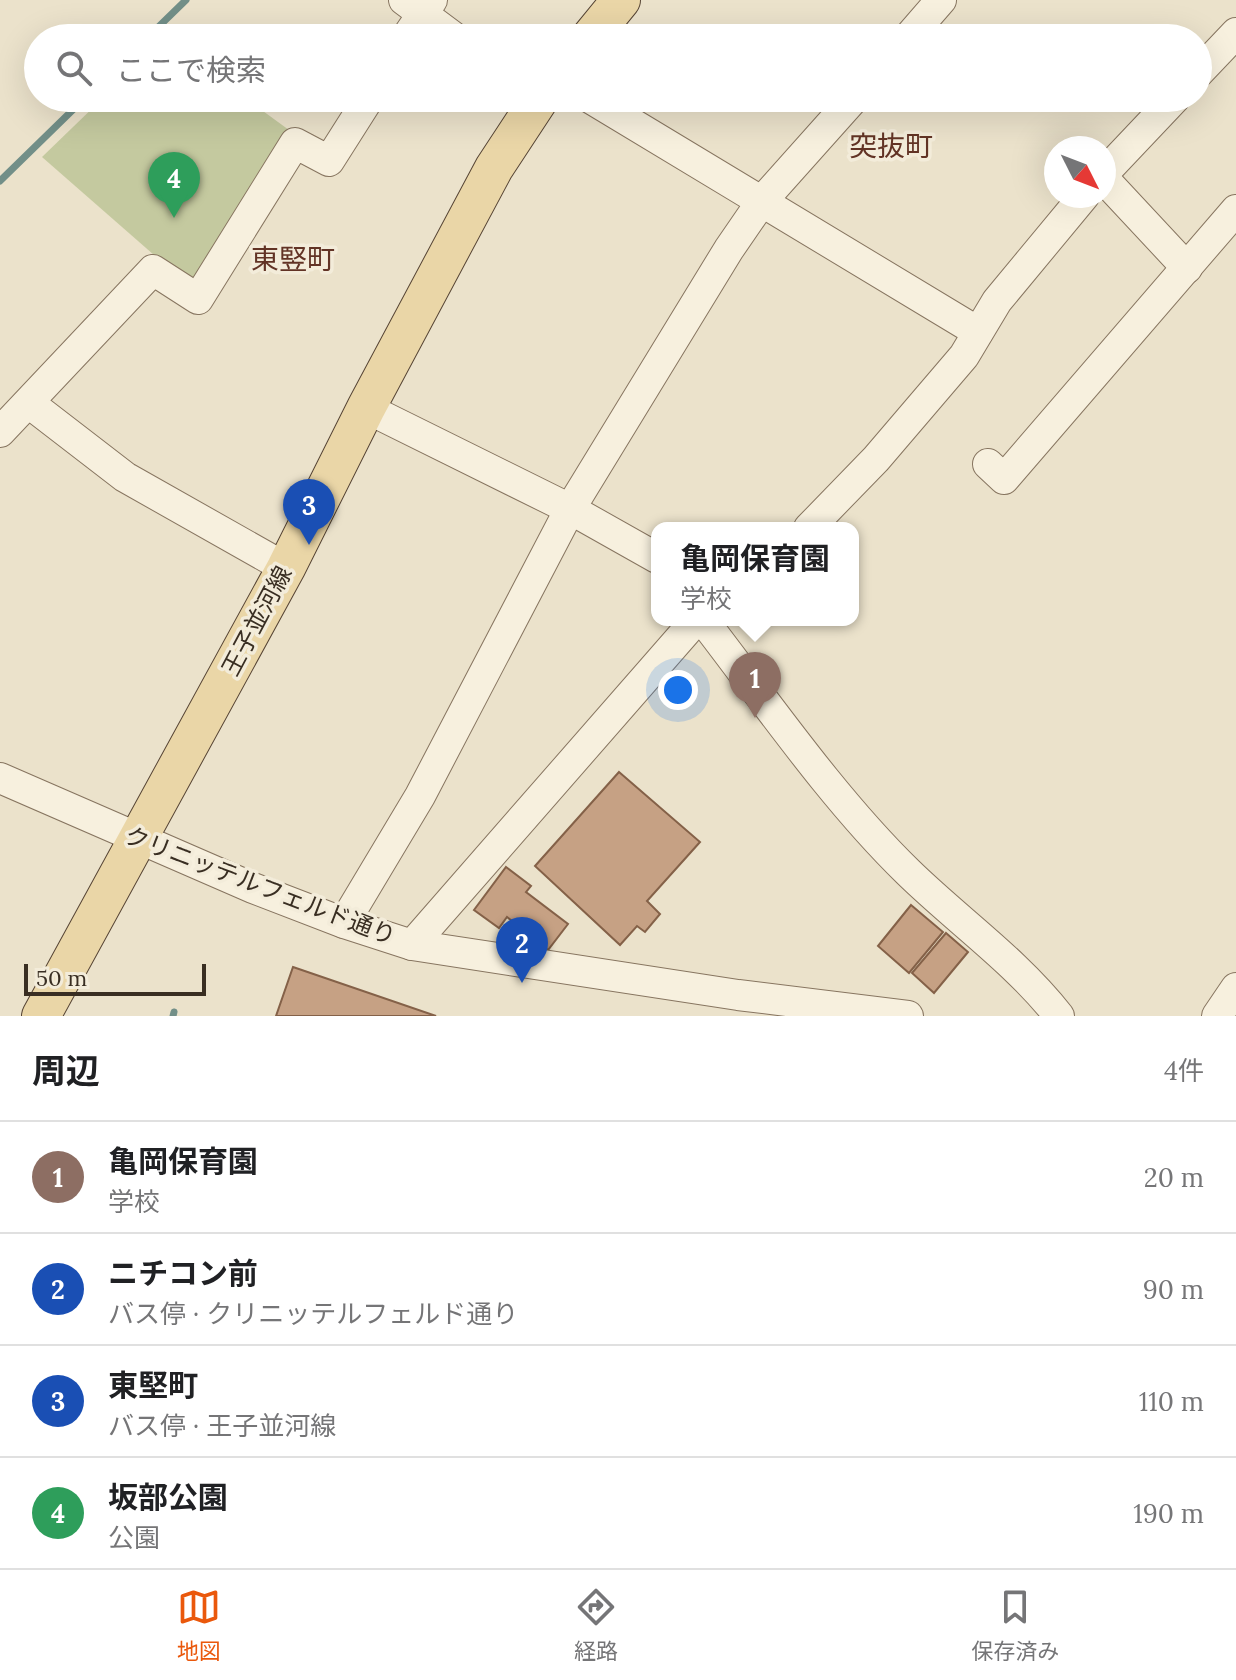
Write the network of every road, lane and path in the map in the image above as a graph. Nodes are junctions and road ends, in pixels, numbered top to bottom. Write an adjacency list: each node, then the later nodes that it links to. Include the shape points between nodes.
1 (621, 0): 6 (main road)
2 (941, 0): 7 (street)
3 (420, 4): 4 (street); 5 (street)
4 (412, 24)
5 (441, 24)
6 (601, 24)
7 (920, 24)
8 (1236, 33): 9 (street)
9 (1212, 58)
10 (360, 112): 22 (street, via 329,161 295,143 198,299 153,270)
11 (528, 112): 23 (main road, 王子並河線)
12 (613, 112): 17 (street)
13 (841, 112): 17 (street)
14 (1162, 112): 15 (street)
15 (1116, 163)
16 (1116, 189): 20 (street)
17 (762, 201): 21 (street); 26 (street)
18 (1074, 208): 21 (street)
19 (1236, 210): 20 (street)
20 (1187, 268): 25 (street, via 1004,479)
21 (978, 332): 27 (street, via 964,356 876,459)
22 (29, 403): 24 (street); 29 (street, via 125,477)
23 (366, 408): 26 (street); 29 (main road, 王子並河線)
24 (0, 432)
25 (988, 464)
26 (570, 509): 28 (street); 34 (street, via 420,796)
27 (815, 522)
28 (651, 555)
29 (286, 568): 33 (main road, 王子並河線)
30 (691, 626): 35 (street)
31 (708, 626): 39 (street, via 851,810 907,872 1009,962)
32 (0, 778): 33 (street, クリニッテルフェルド通り)
33 (139, 839): 34 (street, クリニッテルフェルド通り); 37 (main road, 王子並河線)
34 (344, 923): 35 (street, クリニッテルフェルド通り)
35 (412, 945): 38 (street, クリニッテルフェルド通り)
36 (1236, 988): 40 (street)
37 (41, 1016)
38 (908, 1016)
39 (1059, 1016)
40 (1217, 1016)

